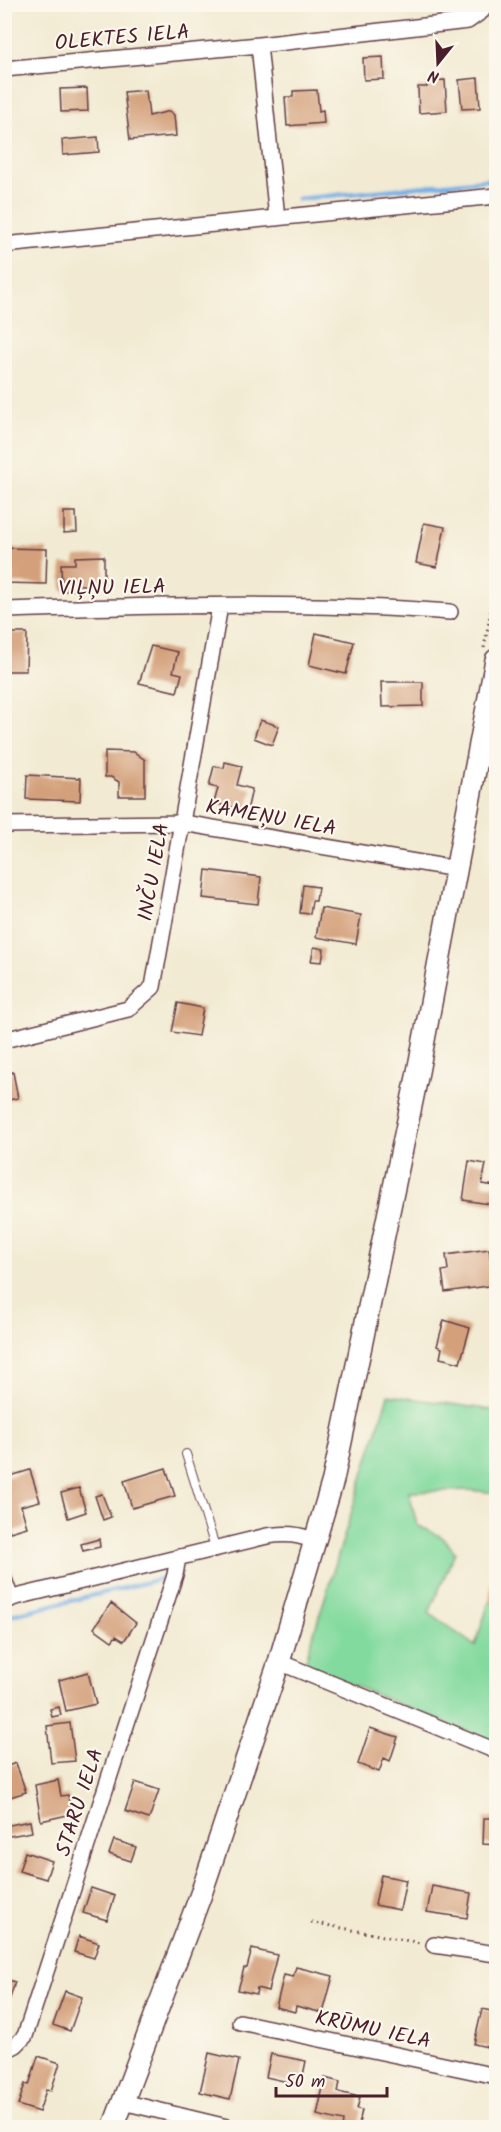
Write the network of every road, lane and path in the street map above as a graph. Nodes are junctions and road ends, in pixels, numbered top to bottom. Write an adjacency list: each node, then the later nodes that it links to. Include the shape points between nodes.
1 (487, 4): 2 (street, OLEKTES IELA, via 468,21)
2 (259, 45): 3 (street, OLEKTES IELA); 5 (street)
3 (4, 69)
4 (496, 196): 5 (street)
5 (277, 218): 6 (street)
6 (4, 245)
7 (496, 584): 11 (path)
8 (220, 606): 9 (street, VIĻŅU IELA); 10 (street, VIĻŅU IELA); 12 (street, INČU IELA)
9 (4, 610)
10 (450, 612)
11 (490, 655): 14 (main road)
12 (183, 823): 13 (street, KAMEŅU IELA); 14 (street, KAMEŅU IELA); 15 (street, INČU IELA, via 153,987 128,1009)
13 (4, 825)
14 (457, 869): 17 (main road, via 333,1480)
15 (4, 1040)
16 (186, 1454): 18 (lane)
17 (315, 1541): 18 (street, via 287,1533); 22 (main road)
18 (215, 1547): 19 (street)
19 (178, 1557): 21 (street); 28 (street, STARU IELA, via 25,2036)
20 (4, 1579): 21 (street)
21 (8, 1600)
22 (279, 1662): 23 (street); 30 (main road, via 197,1905)
23 (496, 1750)
24 (311, 1922): 25 (path)
25 (434, 1945): 26 (street)
26 (496, 1954)
27 (240, 2022): 29 (street, KRŪMU IELA)
28 (4, 2051)
29 (496, 2076)
30 (123, 2102): 31 (main road); 32 (street)
31 (114, 2127)
32 (231, 2127)

